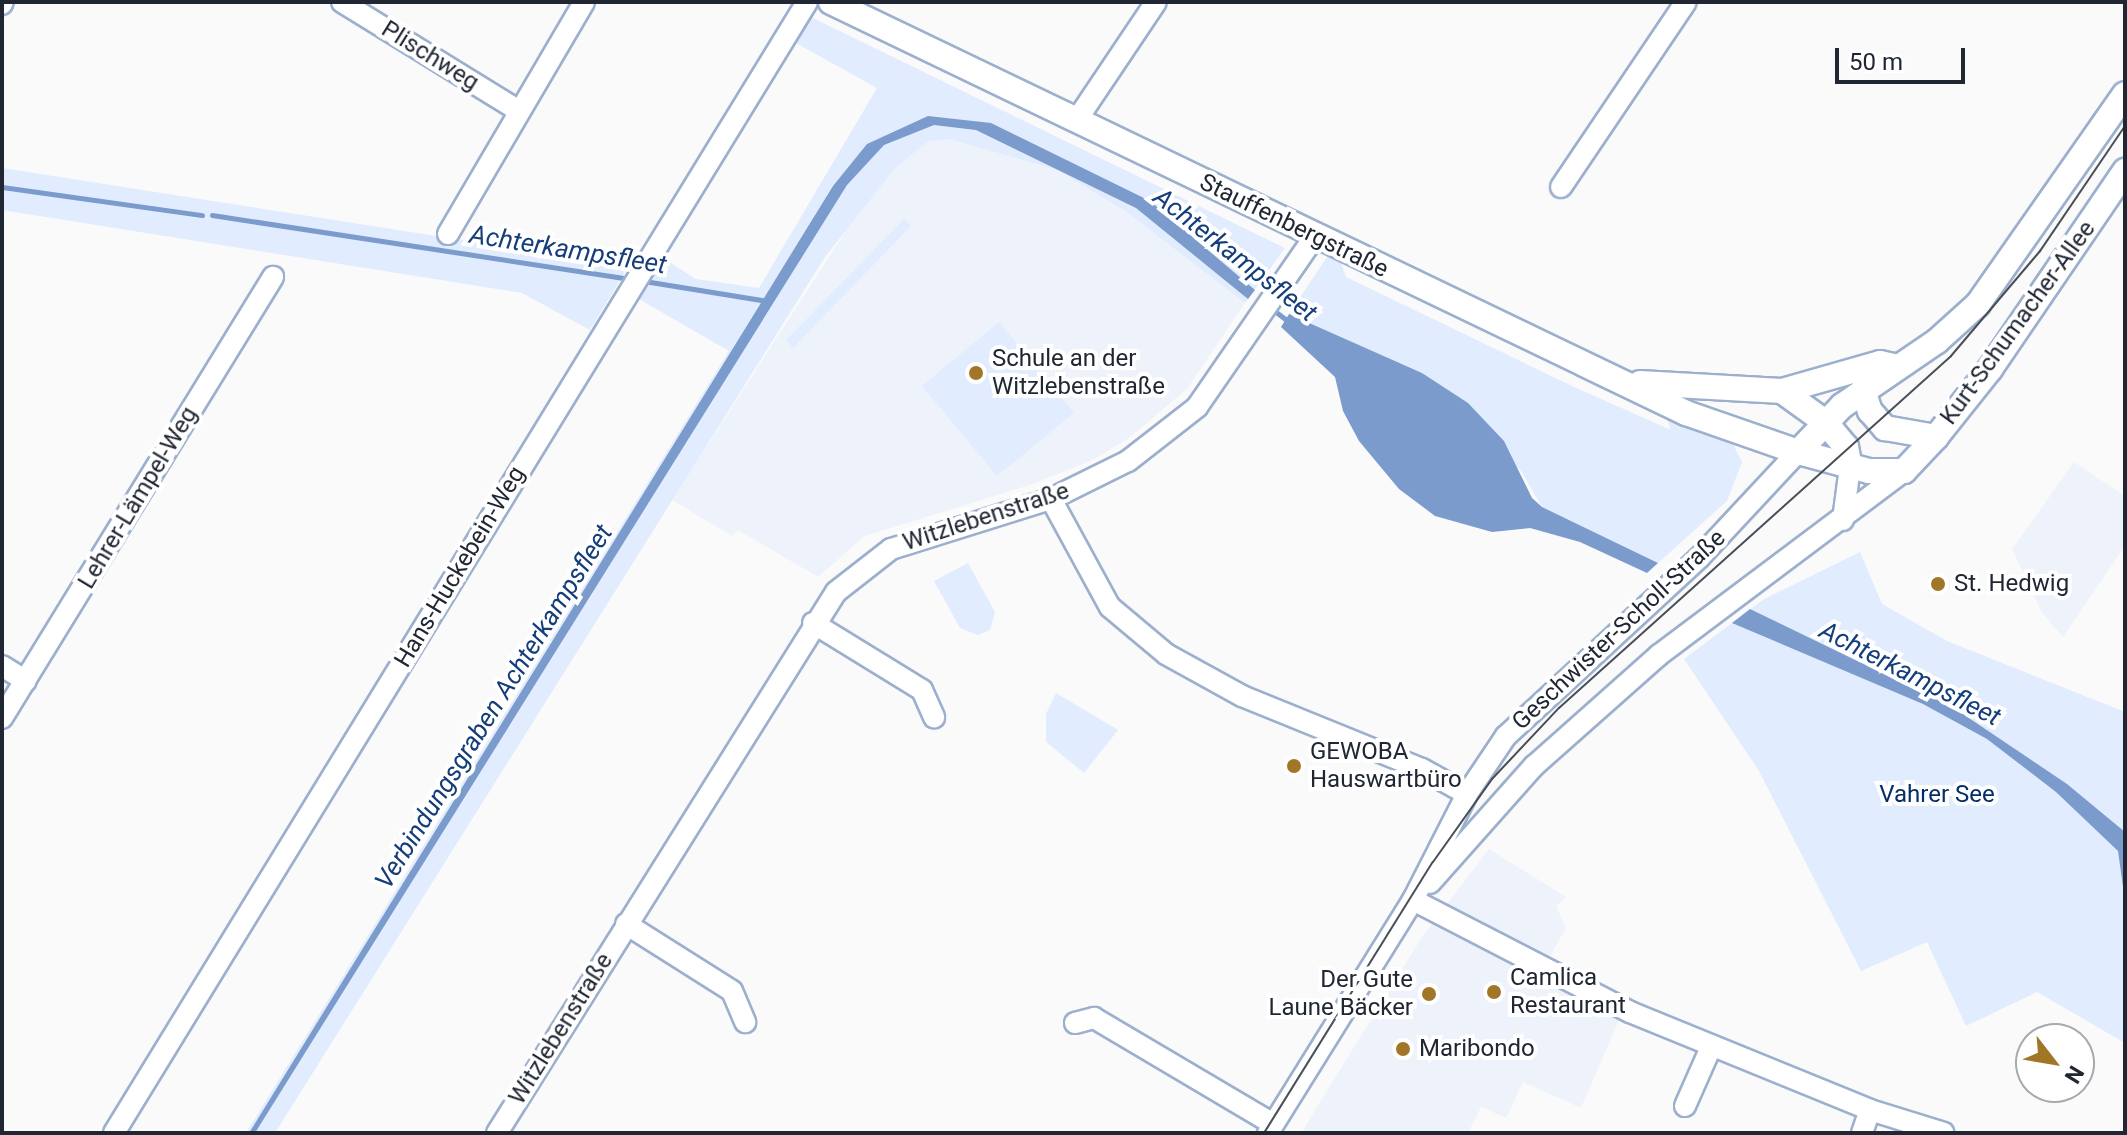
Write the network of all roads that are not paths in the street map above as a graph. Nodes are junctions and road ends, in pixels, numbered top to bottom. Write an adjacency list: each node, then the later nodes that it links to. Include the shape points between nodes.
1 (342, 2): 8 (street, Plischweg)
2 (584, 2): 8 (street)
3 (807, 2): 40 (street, Hans-Huckebein-Weg)
4 (831, 2): 9 (street, Stauffenbergstraße)
5 (1156, 2): 9 (street)
6 (1686, 2): 11 (street)
7 (2125, 94): 15 (street, Kurt-Schumacher-Allee, via 1978,304)
8 (519, 111): 12 (street)
9 (1076, 121): 13 (street, Stauffenbergstraße)
10 (2125, 171): 20 (street, Kurt-Schumacher-Allee, via 1990,369)
11 (1561, 187)
12 (448, 234)
13 (1315, 236): 16 (street, Stauffenbergstraße); 24 (street, Witzlebenstraße, via 1197,407 1128,461)
14 (273, 277): 28 (street, Lehrer-Lämpel-Weg)
15 (1898, 367): 17 (street, Kurt-Schumacher-Allee); 18 (street, Stauffenbergstraße, via 1880,363)
16 (1630, 382): 18 (street, Stauffenbergstraße); 21 (street, Stauffenbergstraße, via 1686,413)
17 (1863, 390): 19 (street, Geschwister-Scholl-Straße); 20 (street, via 1870,411 1885,428)
18 (1782, 391): 19 (street)
19 (1825, 422): 21 (street, Geschwister-Scholl-Straße); 22 (street, via 1846,447)
20 (1936, 437): 23 (street, Kurt-Schumacher-Allee)
21 (1798, 452): 22 (street, Stauffenbergstraße); 31 (street, Geschwister-Scholl-Straße, via 1699,558 1506,736)
22 (1850, 467): 23 (street, Stauffenbergstraße); 25 (street)
23 (1904, 471): 25 (street, Geschwister-Scholl-Straße)
24 (1051, 499): 26 (street, Witzlebenstraße, via 891,549 836,592); 31 (street, via 1110,607 1166,654 1242,696 1422,769)
25 (1843, 520): 32 (street, Geschwister-Scholl-Straße, via 1717,608 1560,741)
26 (813, 623): 29 (street, via 922,690); 33 (street, Witzlebenstraße)
27 (2, 666): 28 (street)
28 (26, 681): 30 (street, Lehrer-Lämpel-Weg)
29 (934, 717)
30 (2, 718)
31 (1467, 794): 32 (street, Geschwister-Scholl-Straße)
32 (1413, 900): 36 (street, via 1630,1012); 39 (street, Geschwister-Scholl-Straße)
33 (626, 924): 34 (street, via 732,991); 41 (street, Witzlebenstraße)
34 (745, 1022)
35 (1075, 1023): 39 (street, Geschwister-Scholl-Straße, via 1094,1018)
36 (1711, 1047): 37 (street); 38 (street)
37 (1685, 1106)
38 (1870, 1110): 42 (street); 43 (street)
39 (1271, 1129)
40 (114, 1133)
41 (497, 1133)
42 (1862, 1133)
43 (1944, 1133)

